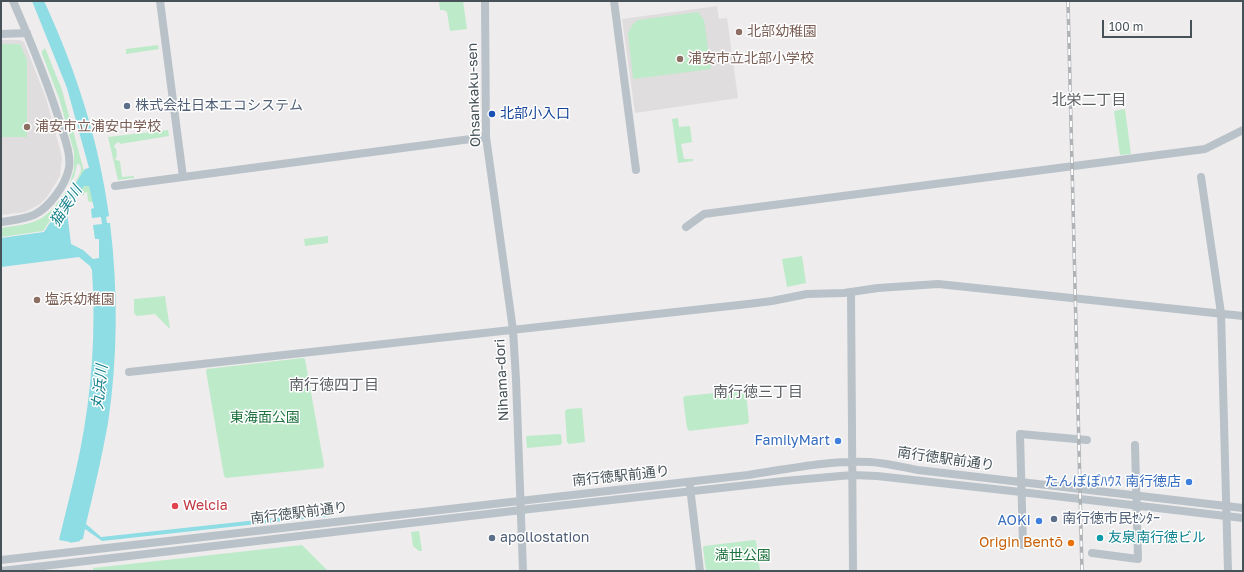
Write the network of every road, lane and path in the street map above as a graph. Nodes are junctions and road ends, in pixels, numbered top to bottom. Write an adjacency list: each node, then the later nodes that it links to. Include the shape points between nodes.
1 (13, 1): 5 (street)
2 (160, 1): 10 (street)
3 (485, 1): 8 (street, Ohsankaku-sen)
4 (614, 1): 9 (street)
5 (27, 33): 6 (street); 14 (street, via 52,98 69,154 69,166 65,182 43,210 26,218)
6 (1, 34)
7 (1243, 130): 15 (street, via 1205,149 704,214)
8 (486, 137): 10 (street); 13 (street, Ohsankaku-sen)
9 (636, 170)
10 (183, 177): 12 (street)
11 (1201, 177): 17 (street)
12 (115, 186)
13 (494, 189): 19 (street, Nihama-dori)
14 (1, 222)
15 (686, 227)
16 (851, 292): 17 (street, via 938,284); 19 (street, via 807,294 764,302); 23 (street)
17 (1221, 313): 18 (street); 32 (street)
18 (1243, 316)
19 (512, 330): 20 (street); 30 (street, Nihama-dori)
20 (129, 372)
21 (1087, 440): 26 (street, via 1020,434)
22 (1135, 445): 29 (street)
23 (852, 462): 24 (street); 25 (street, 南行徳駅前通り); 26 (street, 南行徳駅前通り, via 881,463)
24 (852, 475): 27 (street, 南行徳駅前通り); 28 (street, 南行徳駅前通り); 43 (street)
25 (689, 482): 27 (street); 30 (street, 南行徳駅前通り)
26 (1021, 482): 28 (street); 29 (street, 南行徳駅前通り)
27 (690, 492): 34 (street, 南行徳駅前通り); 42 (street)
28 (1022, 492): 31 (street, 南行徳駅前通り); 37 (street)
29 (1137, 496): 31 (street); 32 (street, 南行徳駅前通り)
30 (521, 500): 34 (street, Nihama-dori); 39 (street, 南行徳駅前通り)
31 (1137, 506): 35 (street, 南行徳駅前通り); 38 (street, via 1138,559)
32 (1226, 506): 33 (street, 南行徳駅前通り); 35 (street)
33 (1243, 508)
34 (521, 510): 40 (street, 南行徳駅前通り); 41 (street, Nihama-dori)
35 (1226, 517): 36 (street, 南行徳駅前通り); 44 (street)
36 (1243, 518)
37 (1023, 545)
38 (1092, 554)
39 (1, 560)
40 (1, 571)
41 (523, 571)
42 (700, 571)
43 (853, 571)
44 (1228, 571)

